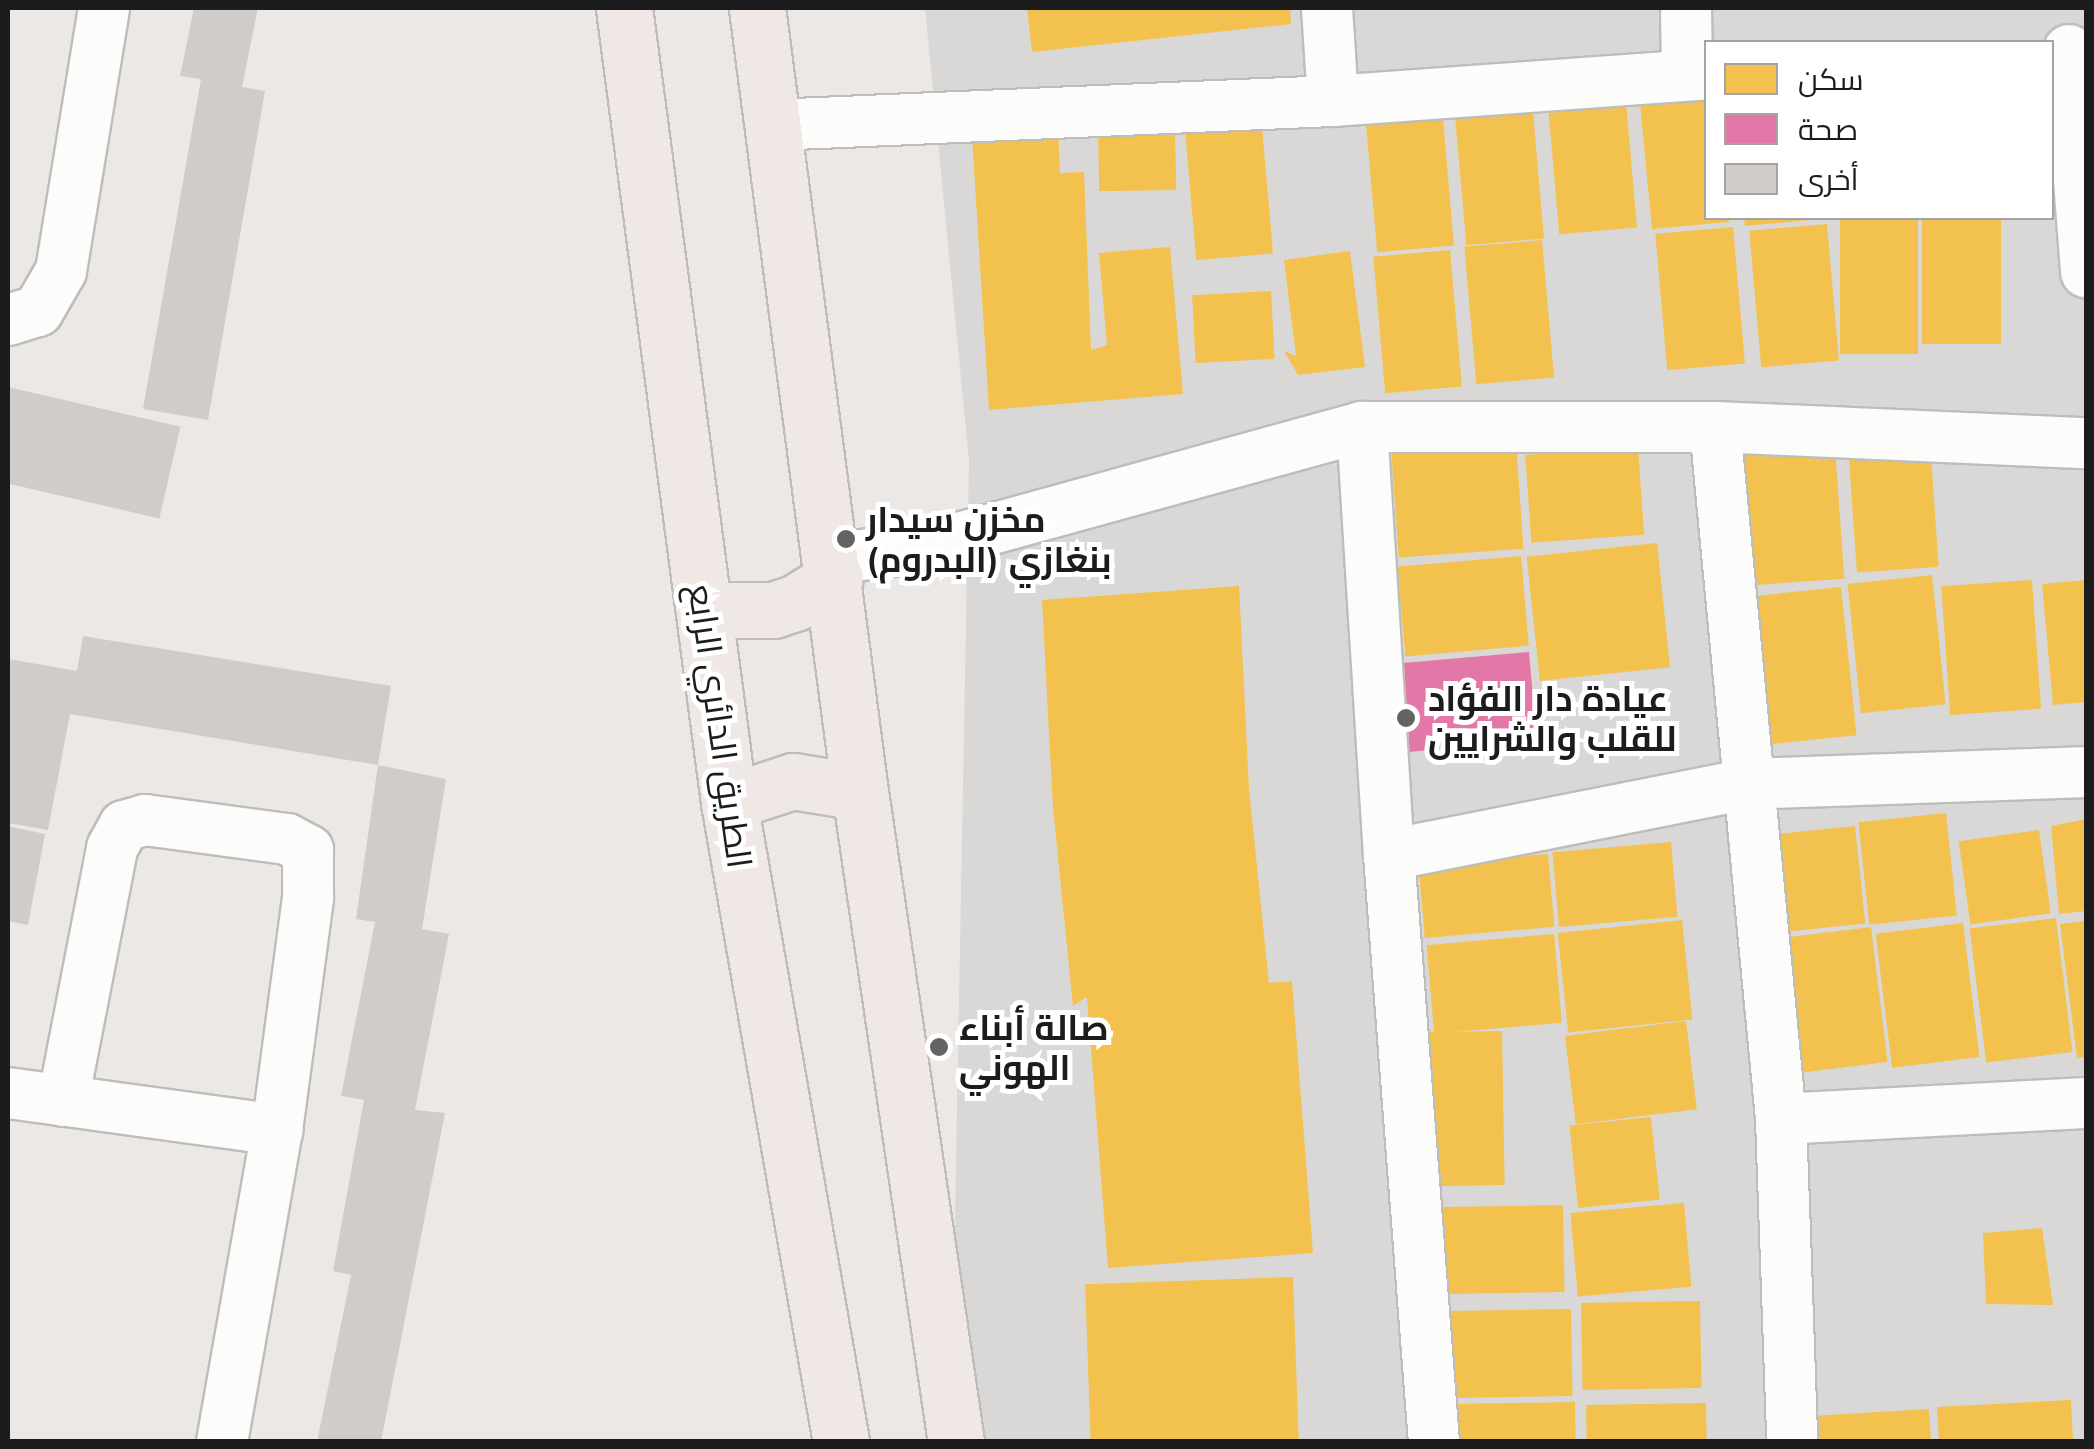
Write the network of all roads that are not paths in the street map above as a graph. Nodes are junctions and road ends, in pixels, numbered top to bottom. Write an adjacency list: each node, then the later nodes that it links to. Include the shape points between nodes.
1 (104, 8): 11 (street, via 61,271 38,311)
2 (624, 8): 16 (main road, الطريق الدائري الرابع)
3 (757, 8): 9 (main road)
4 (1327, 8): 8 (street)
5 (1686, 8): 7 (street)
6 (2069, 50): 10 (street)
7 (1697, 75): 8 (street)
8 (1333, 100): 9 (street)
9 (772, 124): 15 (main road)
10 (2086, 272)
11 (8, 320)
12 (1715, 427): 13 (street); 14 (street); 18 (street)
13 (1362, 428): 15 (street); 21 (street)
14 (2086, 443)
15 (834, 568): 16 (main road, via 796,603 773,610); 19 (main road)
16 (704, 604): 20 (main road, الطريق الدائري الرابع)
17 (2086, 772): 18 (street)
18 (1747, 784): 21 (street); 25 (street)
19 (860, 792): 20 (main road, via 793,781); 29 (main road)
20 (729, 802): 28 (main road, الطريق الدائري الرابع)
21 (1388, 855): 30 (street)
22 (8, 1093): 23 (street)
23 (63, 1101): 26 (street); 26 (street, via 116,835 144,820 287,838 308,850 310,877)
24 (2086, 1103): 25 (street)
25 (1780, 1119): 31 (street)
26 (277, 1130): 27 (street)
27 (222, 1442)
28 (842, 1442)
29 (956, 1442)
30 (1434, 1442)
31 (1792, 1442)

